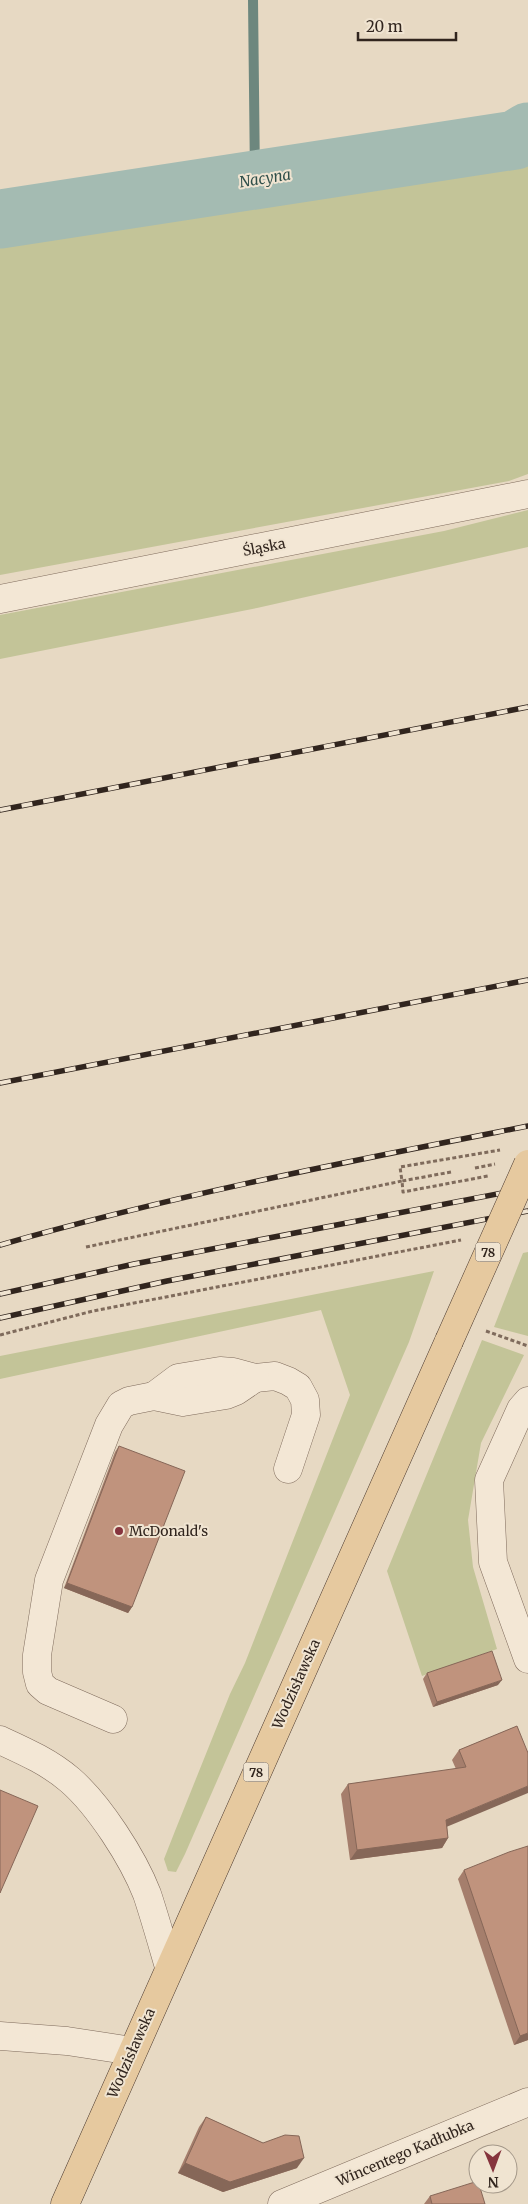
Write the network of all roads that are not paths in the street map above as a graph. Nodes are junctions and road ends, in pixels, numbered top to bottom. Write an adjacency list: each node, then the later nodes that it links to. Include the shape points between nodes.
1 (528, 494): 2 (street, Śląska)
2 (0, 599)
3 (528, 1164): 9 (main road, Wodzisławska / 78, bridge)
4 (528, 1401): 6 (street, via 521,1409 489,1480 493,1562)
5 (288, 1469): 7 (street, via 303,1428 305,1400 298,1387 275,1376 255,1378 220,1371 178,1378 154,1396 121,1405 112,1419 49,1580 37,1655 40,1684 48,1691)
6 (528, 1659)
7 (112, 1719)
8 (0, 1740): 9 (street, via 37,1757 70,1780 99,1812 146,1892)
9 (169, 1967): 11 (main road, Wodzisławska / 78)
10 (0, 2036): 11 (street, via 67,2040)
11 (132, 2051): 13 (main road, Wodzisławska / 78)
12 (528, 2102): 14 (street, Wincentego Kadłubka)
13 (64, 2204)
14 (282, 2204)

